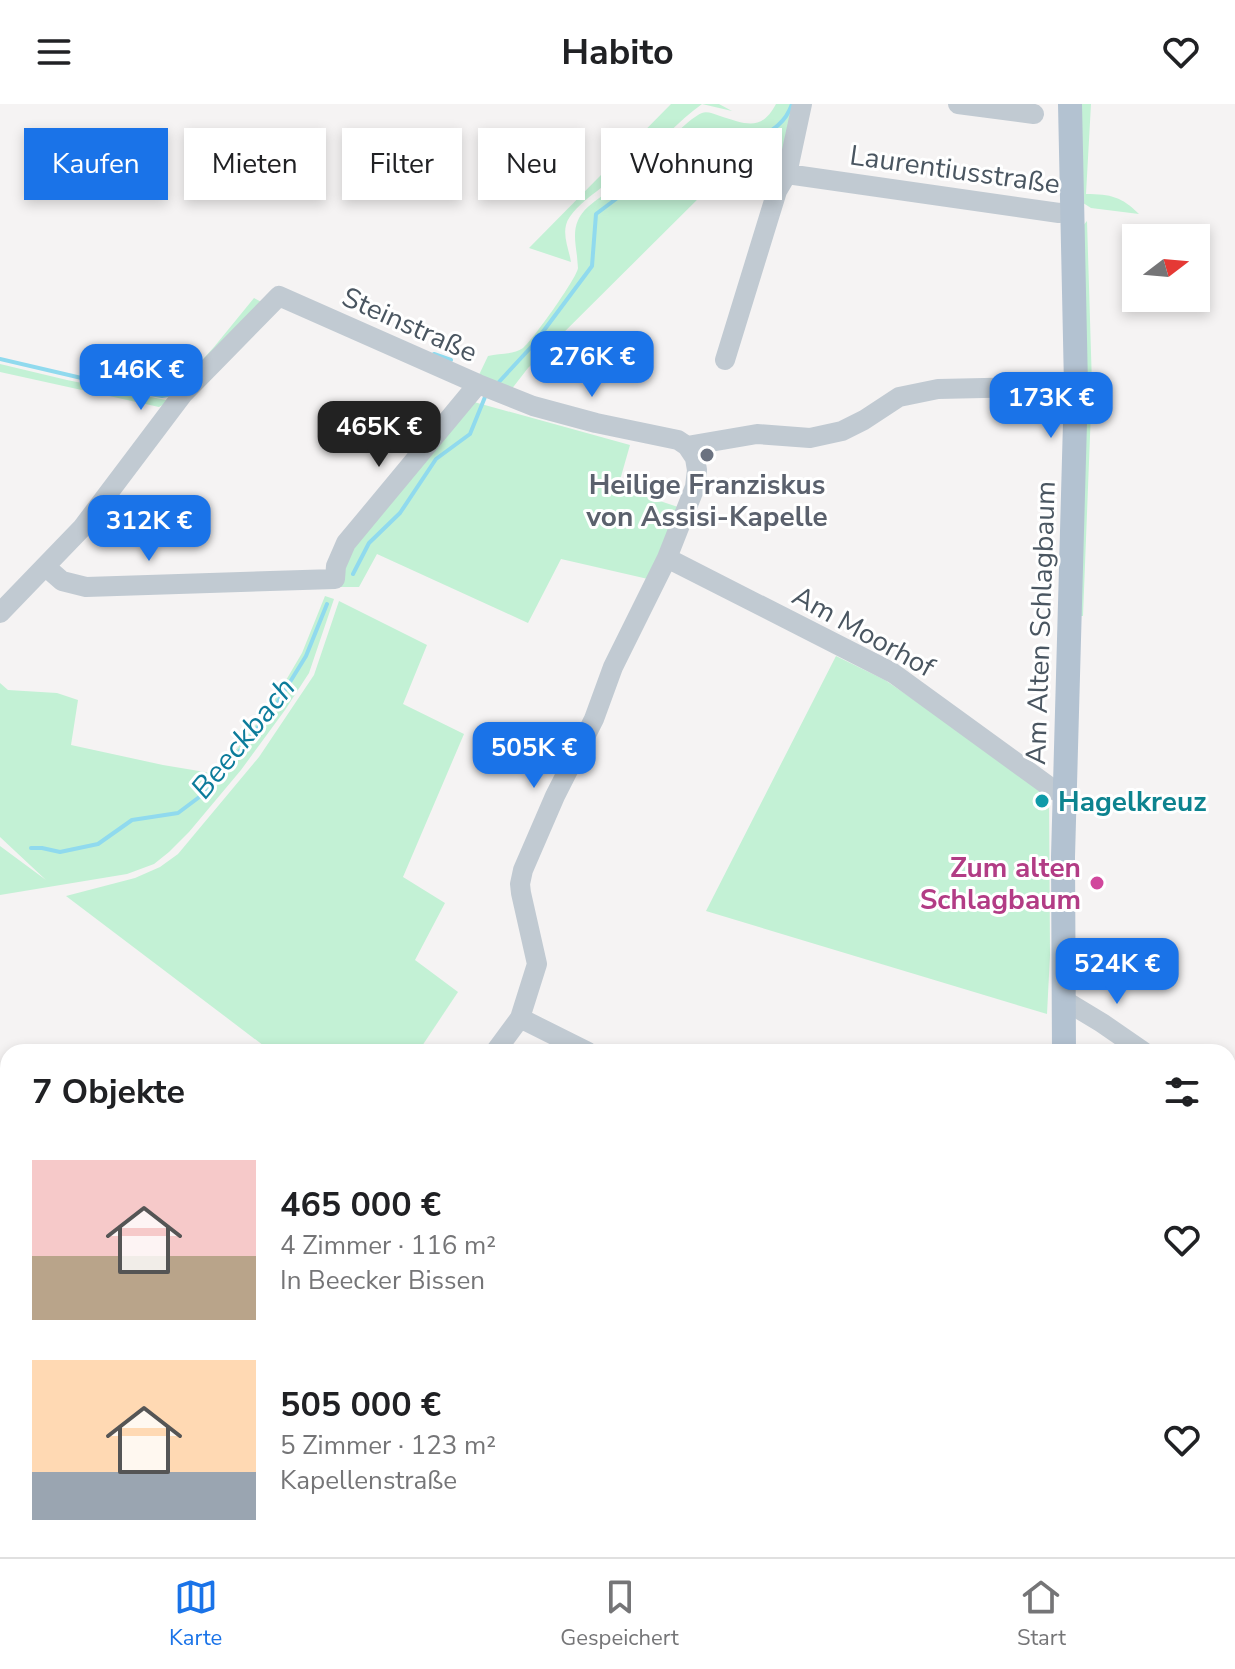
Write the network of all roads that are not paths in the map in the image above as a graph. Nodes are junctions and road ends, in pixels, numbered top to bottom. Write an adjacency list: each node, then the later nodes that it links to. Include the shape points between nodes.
1 (802, 104): 5 (street)
2 (958, 104): 4 (street)
3 (1070, 104): 6 (main road, Am Alten Schlagbaum)
4 (1034, 114)
5 (787, 174): 6 (street, Laurentiusstraße); 7 (street, via 777,191)
6 (1073, 212): 9 (main road, Am Alten Schlagbaum)
7 (725, 360)
8 (478, 384): 10 (street, Steinstraße, via 533,406); 12 (street, via 346,543 335,579 86,587 62,581); 12 (street, Steinstraße, via 279,296 183,394 82,528)
9 (1076, 386): 10 (street, Steinstraße, via 938,389 899,397 842,431 810,438 757,434); 14 (main road, Am Alten Schlagbaum)
10 (687, 446): 11 (street, via 695,458 695,487)
11 (667, 558): 14 (street, Am Moorhof, via 893,673); 16 (street, via 523,870 521,893 537,964)
12 (46, 567): 13 (street)
13 (0, 613)
14 (1065, 794): 15 (main road, Am Alten Schlagbaum)
15 (1064, 1010): 19 (main road, Am Alten Schlagbaum); 20 (street, via 1102,1023)
16 (520, 1018): 17 (street); 18 (street)
17 (501, 1044)
18 (572, 1044)
19 (1064, 1044)
20 (1132, 1044)

